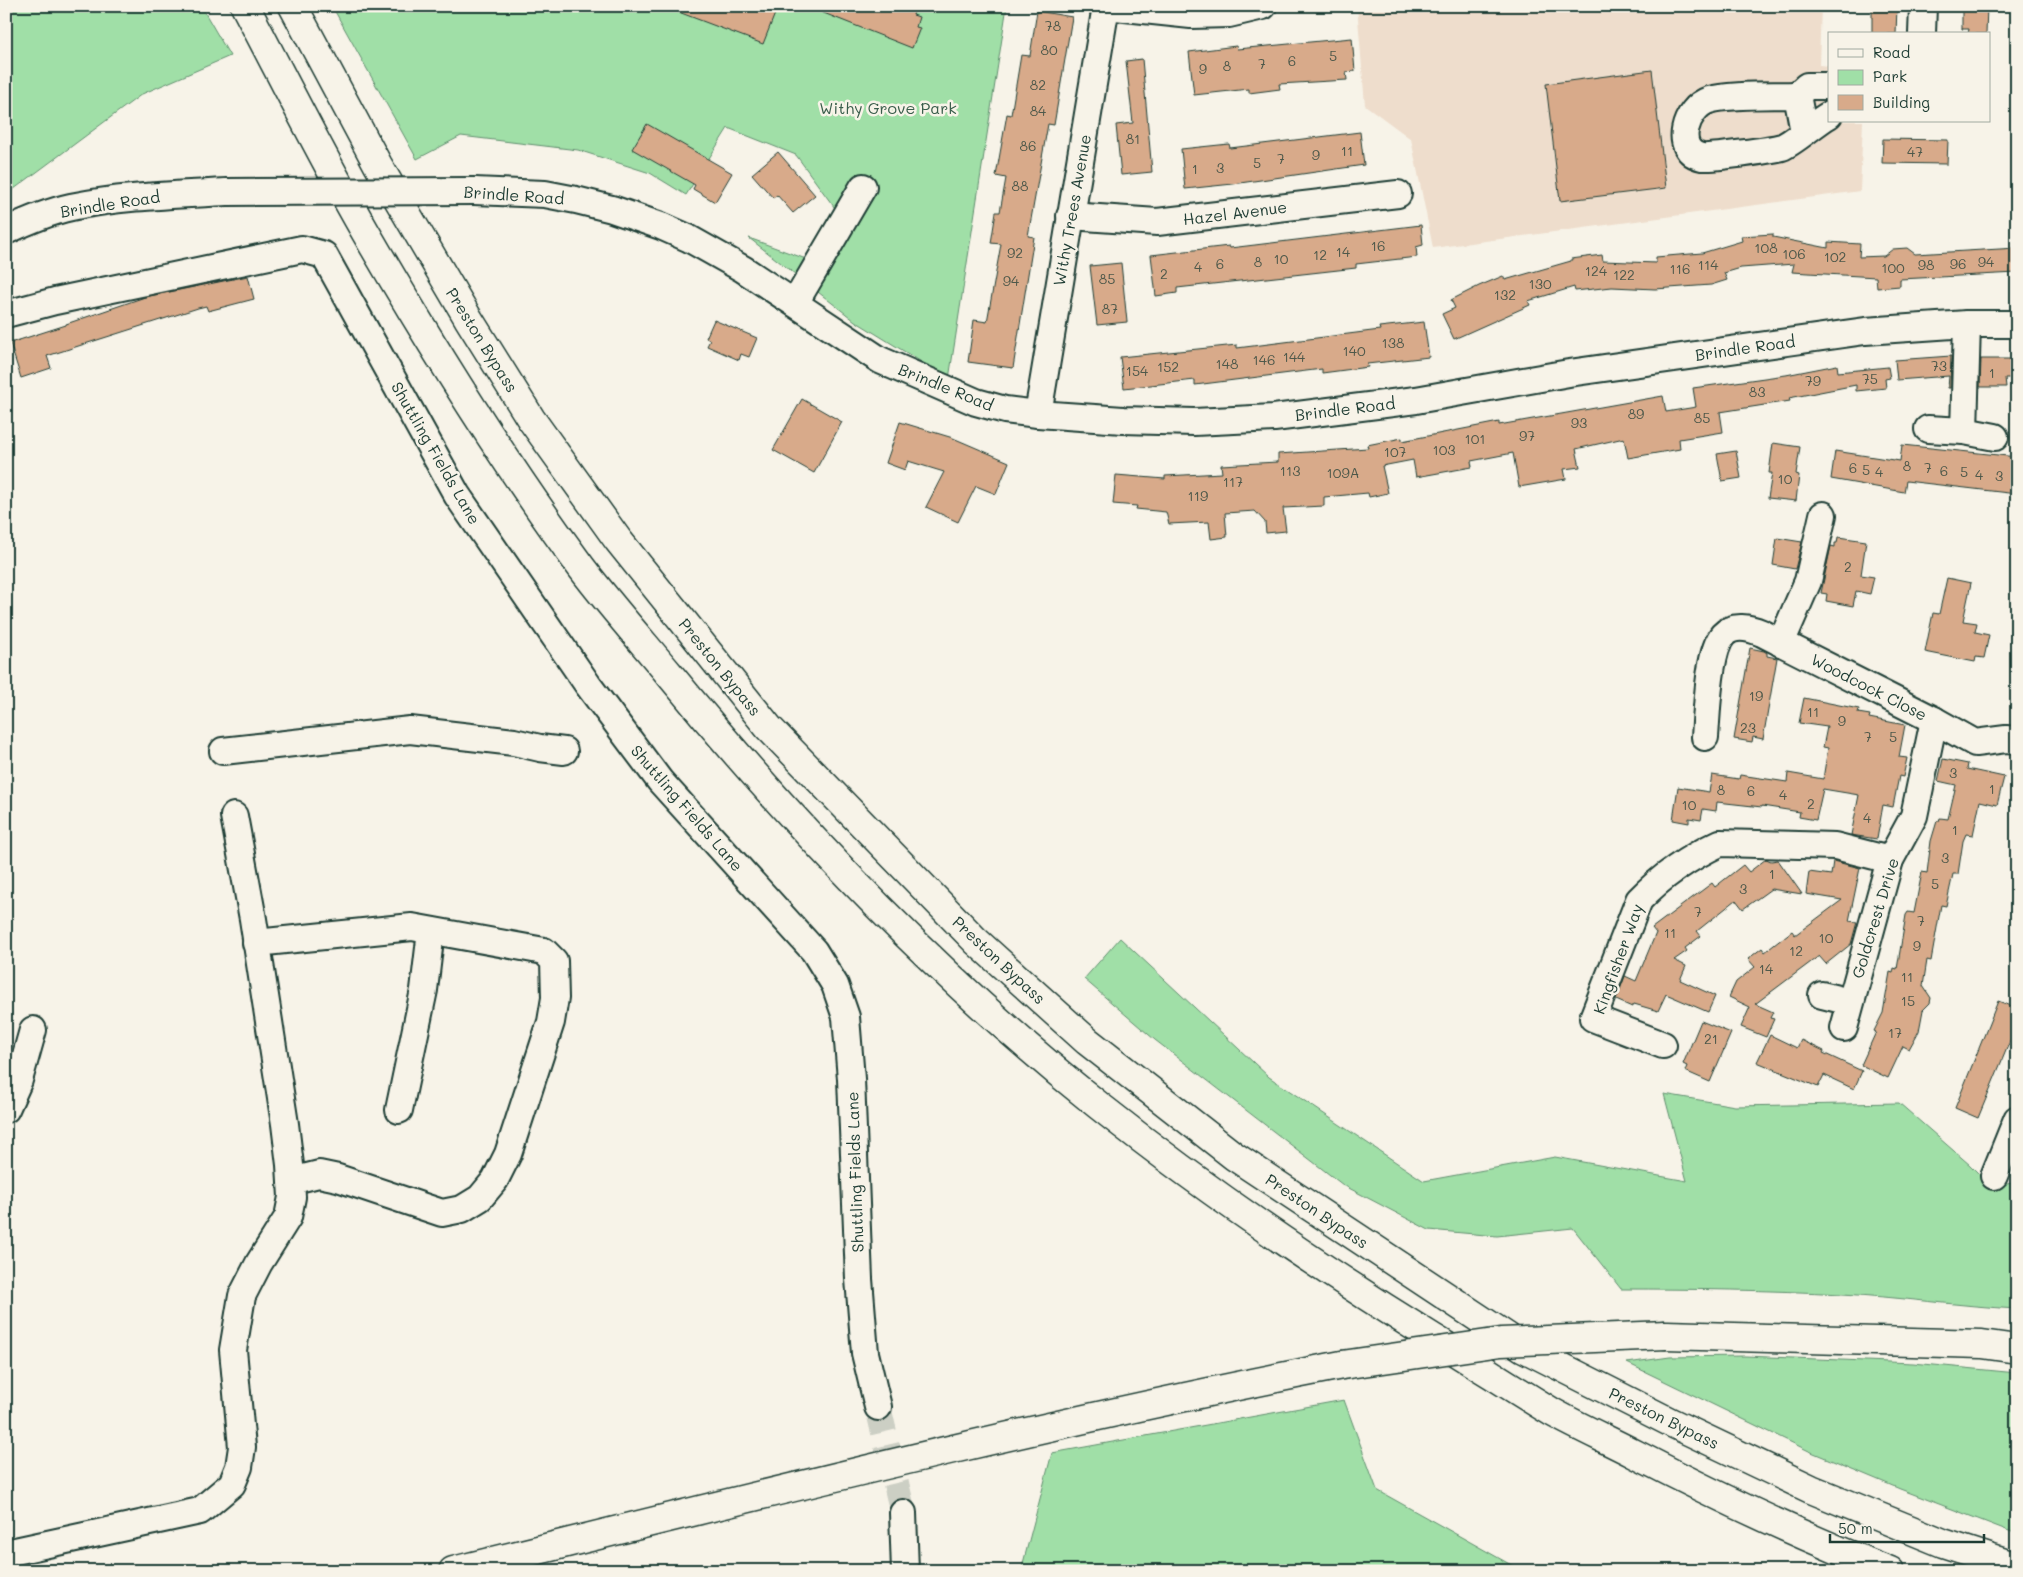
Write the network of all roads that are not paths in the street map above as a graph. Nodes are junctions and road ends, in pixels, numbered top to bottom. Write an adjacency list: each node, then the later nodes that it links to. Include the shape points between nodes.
1 (245, 6): 51 (highway, via 363,228 408,304 582,569 763,786 922,950 1094,1102 1223,1199 1354,1289 1554,1413 1707,1492)
2 (293, 6): 48 (highway, Preston Bypass, via 378,165 468,318 531,418 618,540 768,728 998,961 1087,1040 1234,1156 1524,1348 1811,1489 1944,1543)
3 (1106, 6): 4 (street, via 1191,15 1229,14); 13 (street, Withy Trees Avenue)
4 (1263, 6)
5 (1923, 6): 6 (street)
6 (1922, 32)
7 (1828, 86): 8 (street, via 1807,86)
8 (1797, 95): 10 (street); 10 (street, via 1710,100 1690,114 1685,141 1693,154 1708,156 1783,147)
9 (1828, 116): 10 (street)
10 (1804, 132)
11 (863, 187): 15 (street)
12 (1398, 194): 13 (street, Hazel Avenue, via 1157,222)
13 (1070, 216): 19 (street, Withy Trees Avenue)
14 (6, 231): 15 (street, Brindle Road, bridge, via 69,207 140,197 227,192 474,191 545,194 612,209 661,226 712,251)
15 (795, 303): 19 (street, Brindle Road, via 880,360 976,402)
16 (6, 314): 45 (street, Shuttling Fields Lane, via 302,248 324,255 457,495 588,685 660,781 814,951 835,985 846,1017 865,1353)
17 (1966, 324): 18 (street, Brindle Road); 19 (street, Brindle Road, via 1865,331 1569,373 1416,400 1274,418 1194,422); 21 (street)
18 (2017, 324)
19 (1038, 414)
20 (1928, 428): 21 (street)
21 (1964, 431): 22 (street)
22 (1995, 437)
23 (1823, 515): 24 (street, via 1808,581)
24 (1772, 638): 25 (street, Woodcock Close); 26 (street, Woodcock Close, via 1744,628 1723,634 1714,654)
25 (1934, 720): 27 (street, Woodcock Close, via 1975,743); 31 (street, Goldcrest Drive, via 1914,816)
26 (1705, 737)
27 (2017, 740)
28 (223, 751): 29 (street, via 410,730)
29 (564, 751)
30 (234, 816): 33 (street)
31 (1890, 860): 35 (street, Goldcrest Drive); 38 (street, Kingfisher Way, via 1835,846 1720,843 1665,863 1652,887 1639,900 1592,1018)
32 (431, 931): 33 (street, via 412,927); 40 (street, via 424,990); 43 (street, via 544,950 554,961 555,998 551,1022 508,1154 495,1180 480,1198 462,1209 442,1213 338,1178 319,1174)
33 (256, 943): 43 (street)
34 (1822, 995): 35 (street)
35 (1850, 1002): 36 (street, Goldcrest Drive)
36 (1844, 1028)
37 (33, 1030): 39 (street, via 19,1080)
38 (1663, 1045)
39 (6, 1109)
40 (399, 1110)
41 (2017, 1119): 42 (street)
42 (1994, 1176)
43 (291, 1181): 47 (street, via 288,1217 242,1296 234,1350 242,1447 232,1484 200,1511)
44 (2017, 1349): 49 (highway, bridge, via 1982,1344 1666,1335 1501,1342 1342,1365 1205,1392)
45 (878, 1407)
46 (902, 1513): 50 (street)
47 (6, 1553)
48 (2017, 1568)
49 (454, 1571)
50 (905, 1571)
51 (1890, 1571)

